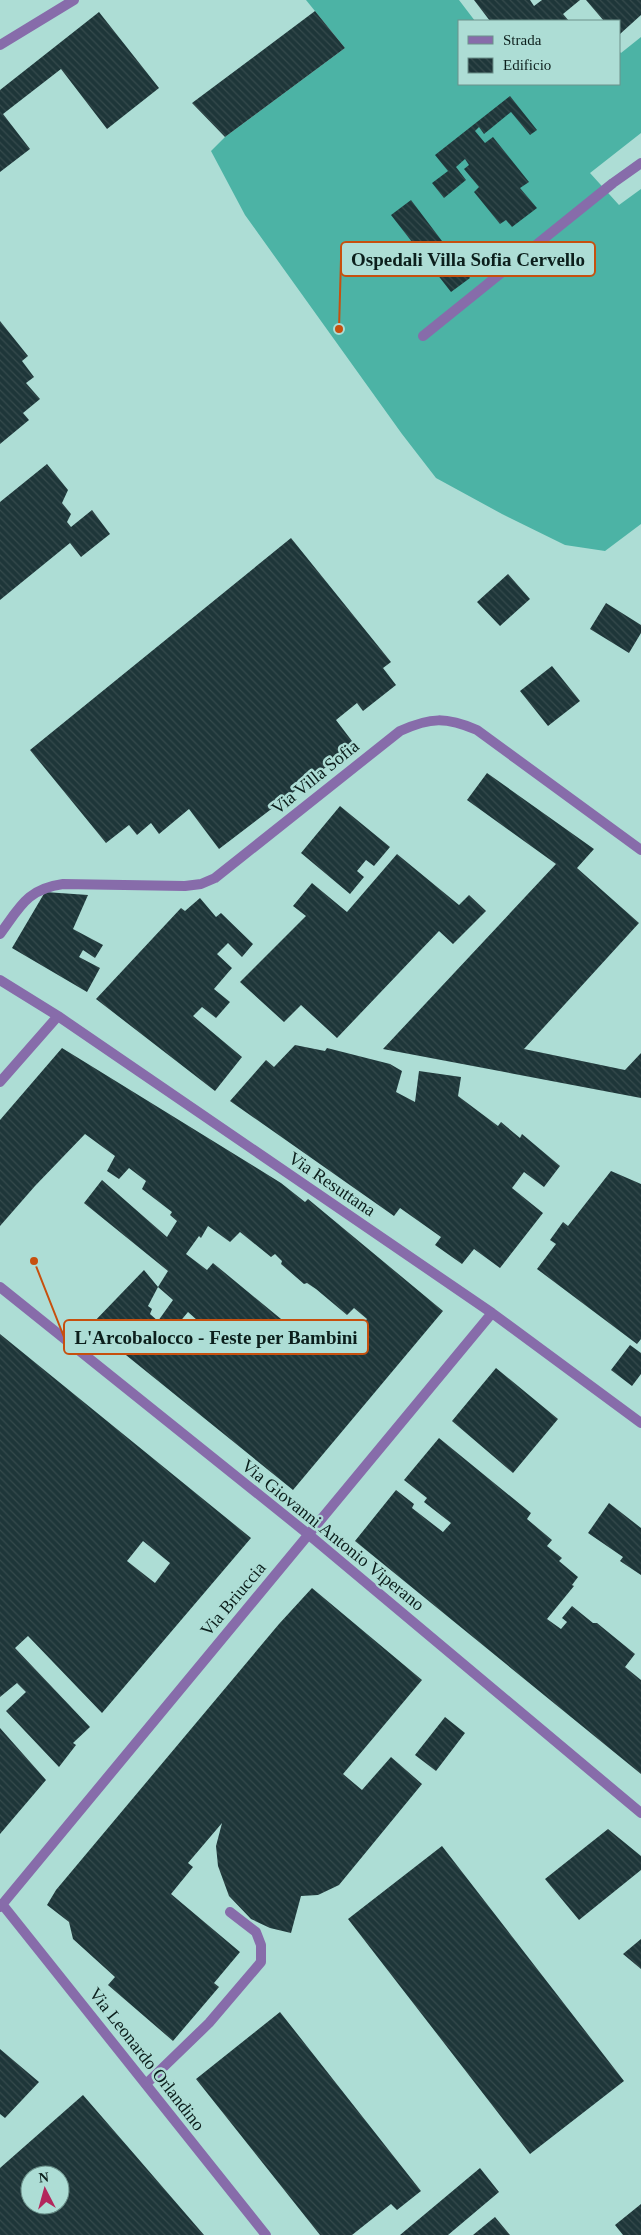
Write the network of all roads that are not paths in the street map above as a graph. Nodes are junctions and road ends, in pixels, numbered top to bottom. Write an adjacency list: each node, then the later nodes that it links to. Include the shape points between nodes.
1 (74, 0): 2 (street)
2 (0, 45)
3 (641, 163): 4 (street)
4 (422, 336)
5 (641, 850): 6 (street, Via Villa Sofia, via 476,730 456,721 436,719 400,731 215,878 185,886 46,886 22,904)
6 (0, 934)
7 (0, 980): 8 (street, Via Resuttana)
8 (58, 1016): 9 (street); 11 (street, Via Resuttana)
9 (0, 1082)
10 (0, 1287): 13 (street, Via Giovanni Antonio Viperano)
11 (492, 1313): 12 (street, Via Resuttana); 13 (street, Via Briuccia)
12 (641, 1423)
13 (308, 1534): 14 (street, Via Giovanni Antonio Viperano); 15 (street, Via Briuccia)
14 (641, 1813)
15 (1, 1905): 17 (street, Via Leonardo Orlandino)
16 (230, 1912): 17 (street, via 256,1932 261,1946 260,1962 209,2023)
17 (146, 2084): 18 (street, Via Leonardo Orlandino)
18 (266, 2235)

